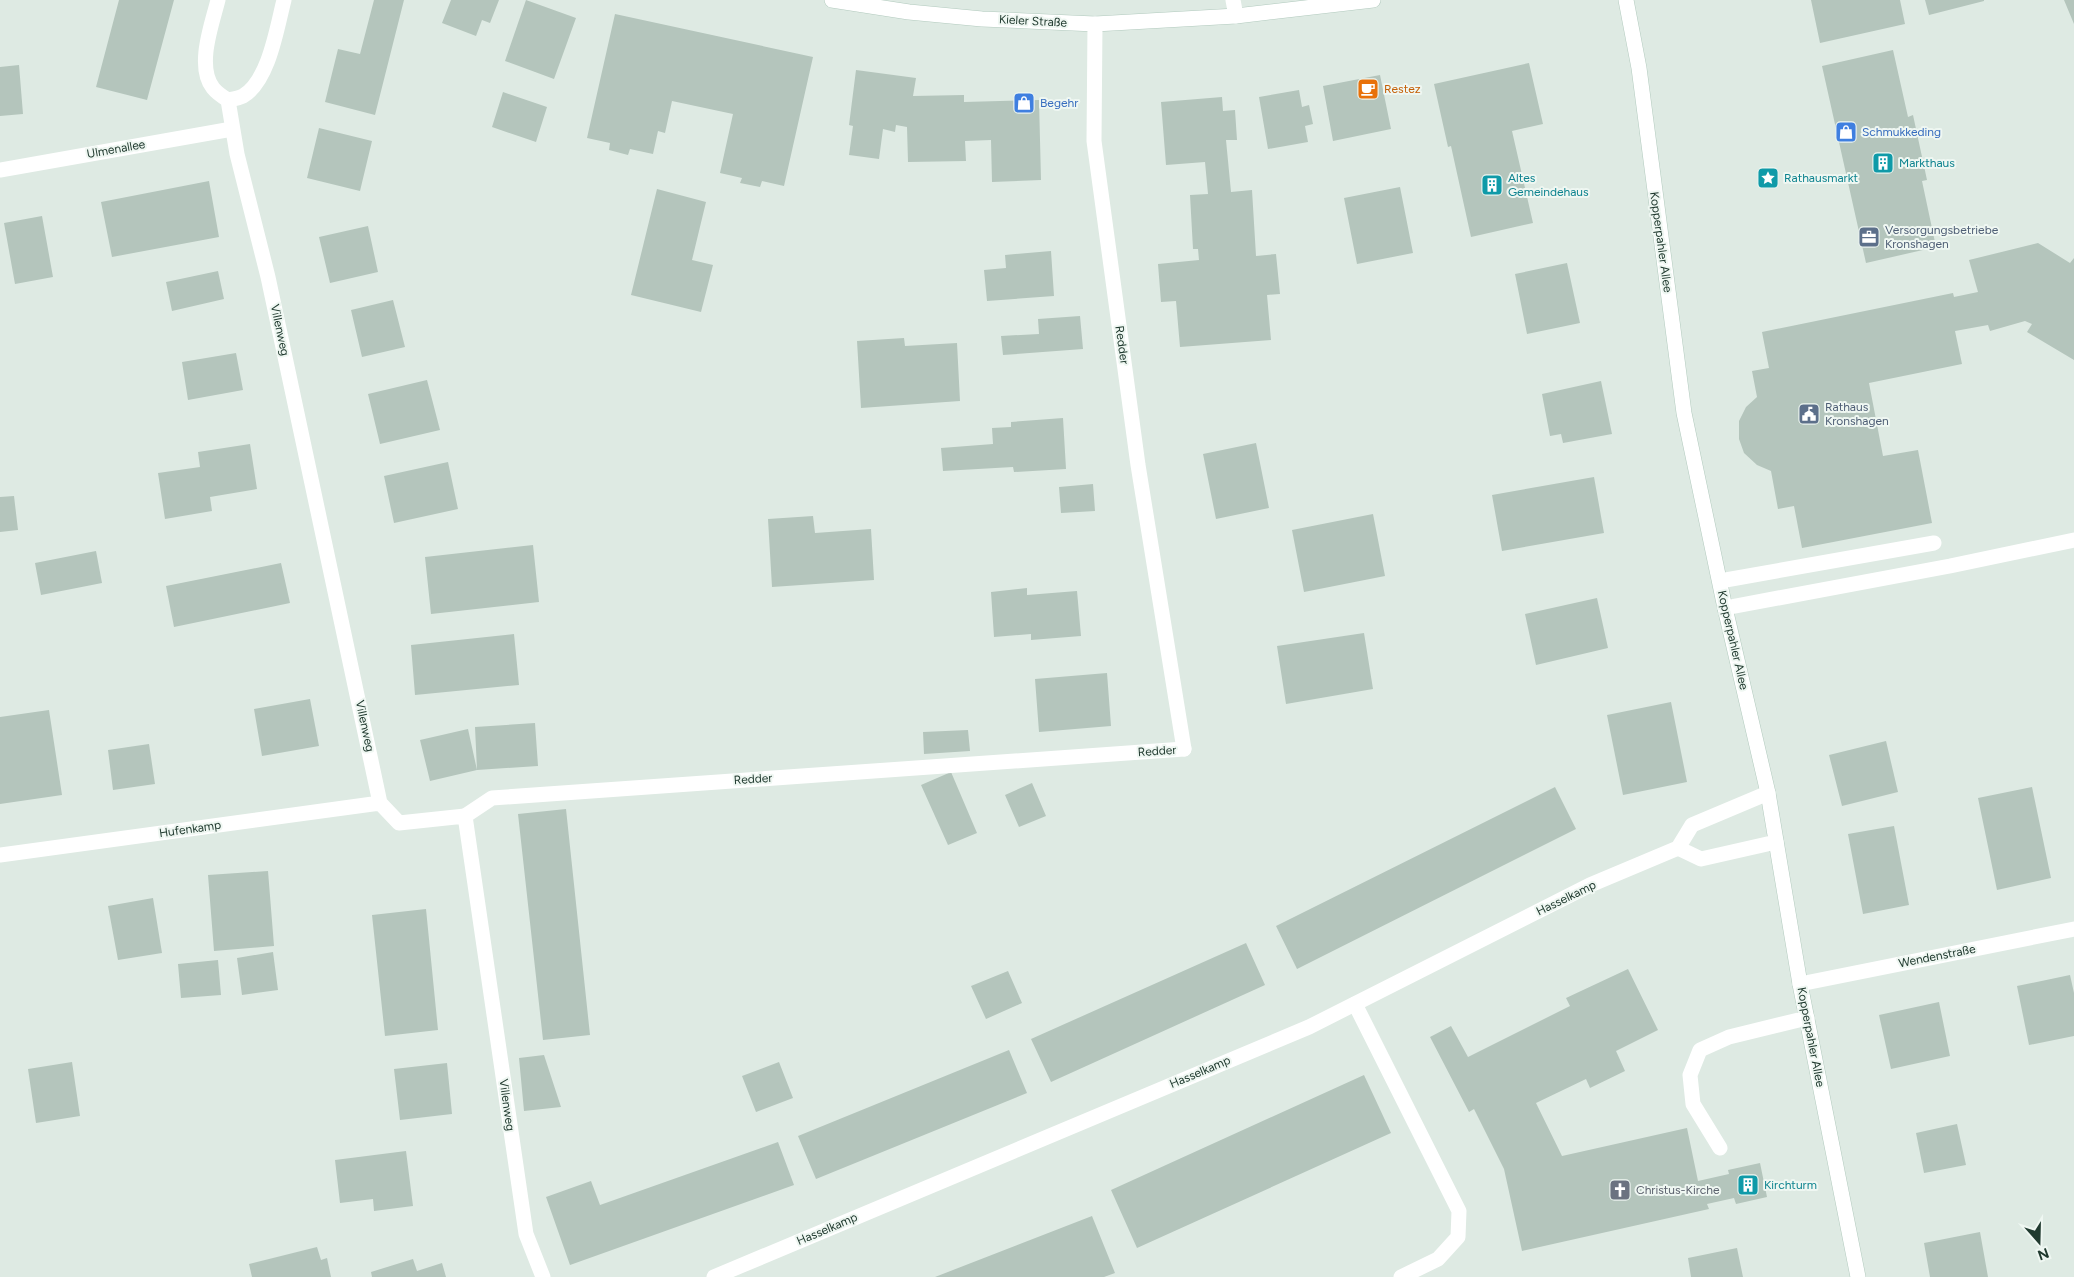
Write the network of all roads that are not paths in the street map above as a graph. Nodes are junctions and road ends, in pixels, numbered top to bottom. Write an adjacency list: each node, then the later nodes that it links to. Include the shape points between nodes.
1 (218, 0): 9 (street, via 205,59 206,74 212,87)
2 (284, 0): 9 (street, via 259,80 243,96)
3 (832, 0): 8 (street, Kieler Straße, via 973,18)
4 (1233, 0): 7 (street)
5 (1373, 0): 7 (street, Kieler Straße)
6 (1626, 0): 14 (street, Kopperpahler Allee, via 1639,68 1684,413)
7 (1236, 16): 8 (street, Kieler Straße)
8 (1094, 24): 18 (street, Redder, via 1094,141 1138,465 1184,749 492,798)
9 (228, 100): 10 (street, Villenweg)
10 (232, 129): 11 (street, Ulmenallee); 17 (street, Villenweg, via 268,277)
11 (0, 170)
12 (2074, 540): 15 (street)
13 (1934, 543): 14 (street)
14 (1720, 581): 15 (street, Kopperpahler Allee)
15 (1725, 608): 16 (street, Kopperpahler Allee)
16 (1768, 793): 19 (street, Kopperpahler Allee); 20 (street, via 1692,825)
17 (380, 803): 18 (street, via 399,823); 21 (street, Hufenkamp)
18 (465, 816): 27 (street, Villenweg, via 526,1234)
19 (1776, 842): 20 (street, via 1701,860); 23 (street, Kopperpahler Allee)
20 (1678, 848): 24 (street, Hasselkamp, via 1590,885)
21 (0, 855)
22 (2074, 929): 23 (street, Wendenstraße)
23 (1800, 984): 25 (street, Kopperpahler Allee)
24 (1355, 1004): 28 (street, Hasselkamp, via 1301,1030); 29 (street, via 1459,1211 1458,1237 1438,1259)
25 (1807, 1018): 26 (street, via 1729,1037 1700,1050 1690,1075 1693,1104); 30 (street, Kopperpahler Allee)
26 (1720, 1148)
27 (543, 1277)
28 (714, 1277)
29 (1401, 1277)
30 (1858, 1277)

